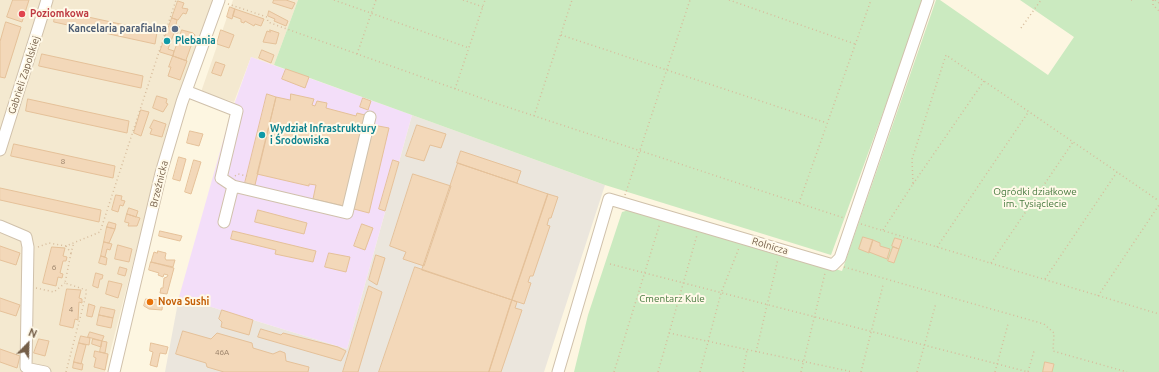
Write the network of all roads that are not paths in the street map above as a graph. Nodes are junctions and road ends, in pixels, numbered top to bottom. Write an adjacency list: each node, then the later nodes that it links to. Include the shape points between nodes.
1 (47, 0): 6 (street, Gabrieli Zapolskiej)
2 (928, 0): 12 (street, Rolnicza, via 836,264 610,199)
3 (223, 1): 4 (street, Brzeźnicka)
4 (186, 91): 7 (street, via 237,111 221,178); 11 (street, Brzeźnicka, via 161,173)
5 (370, 117): 7 (street, via 347,213)
6 (0, 150)
7 (233, 186): 8 (street)
8 (224, 222)
9 (0, 226): 10 (street, via 26,237 26,367)
10 (45, 372)
11 (114, 372)
12 (558, 372)

